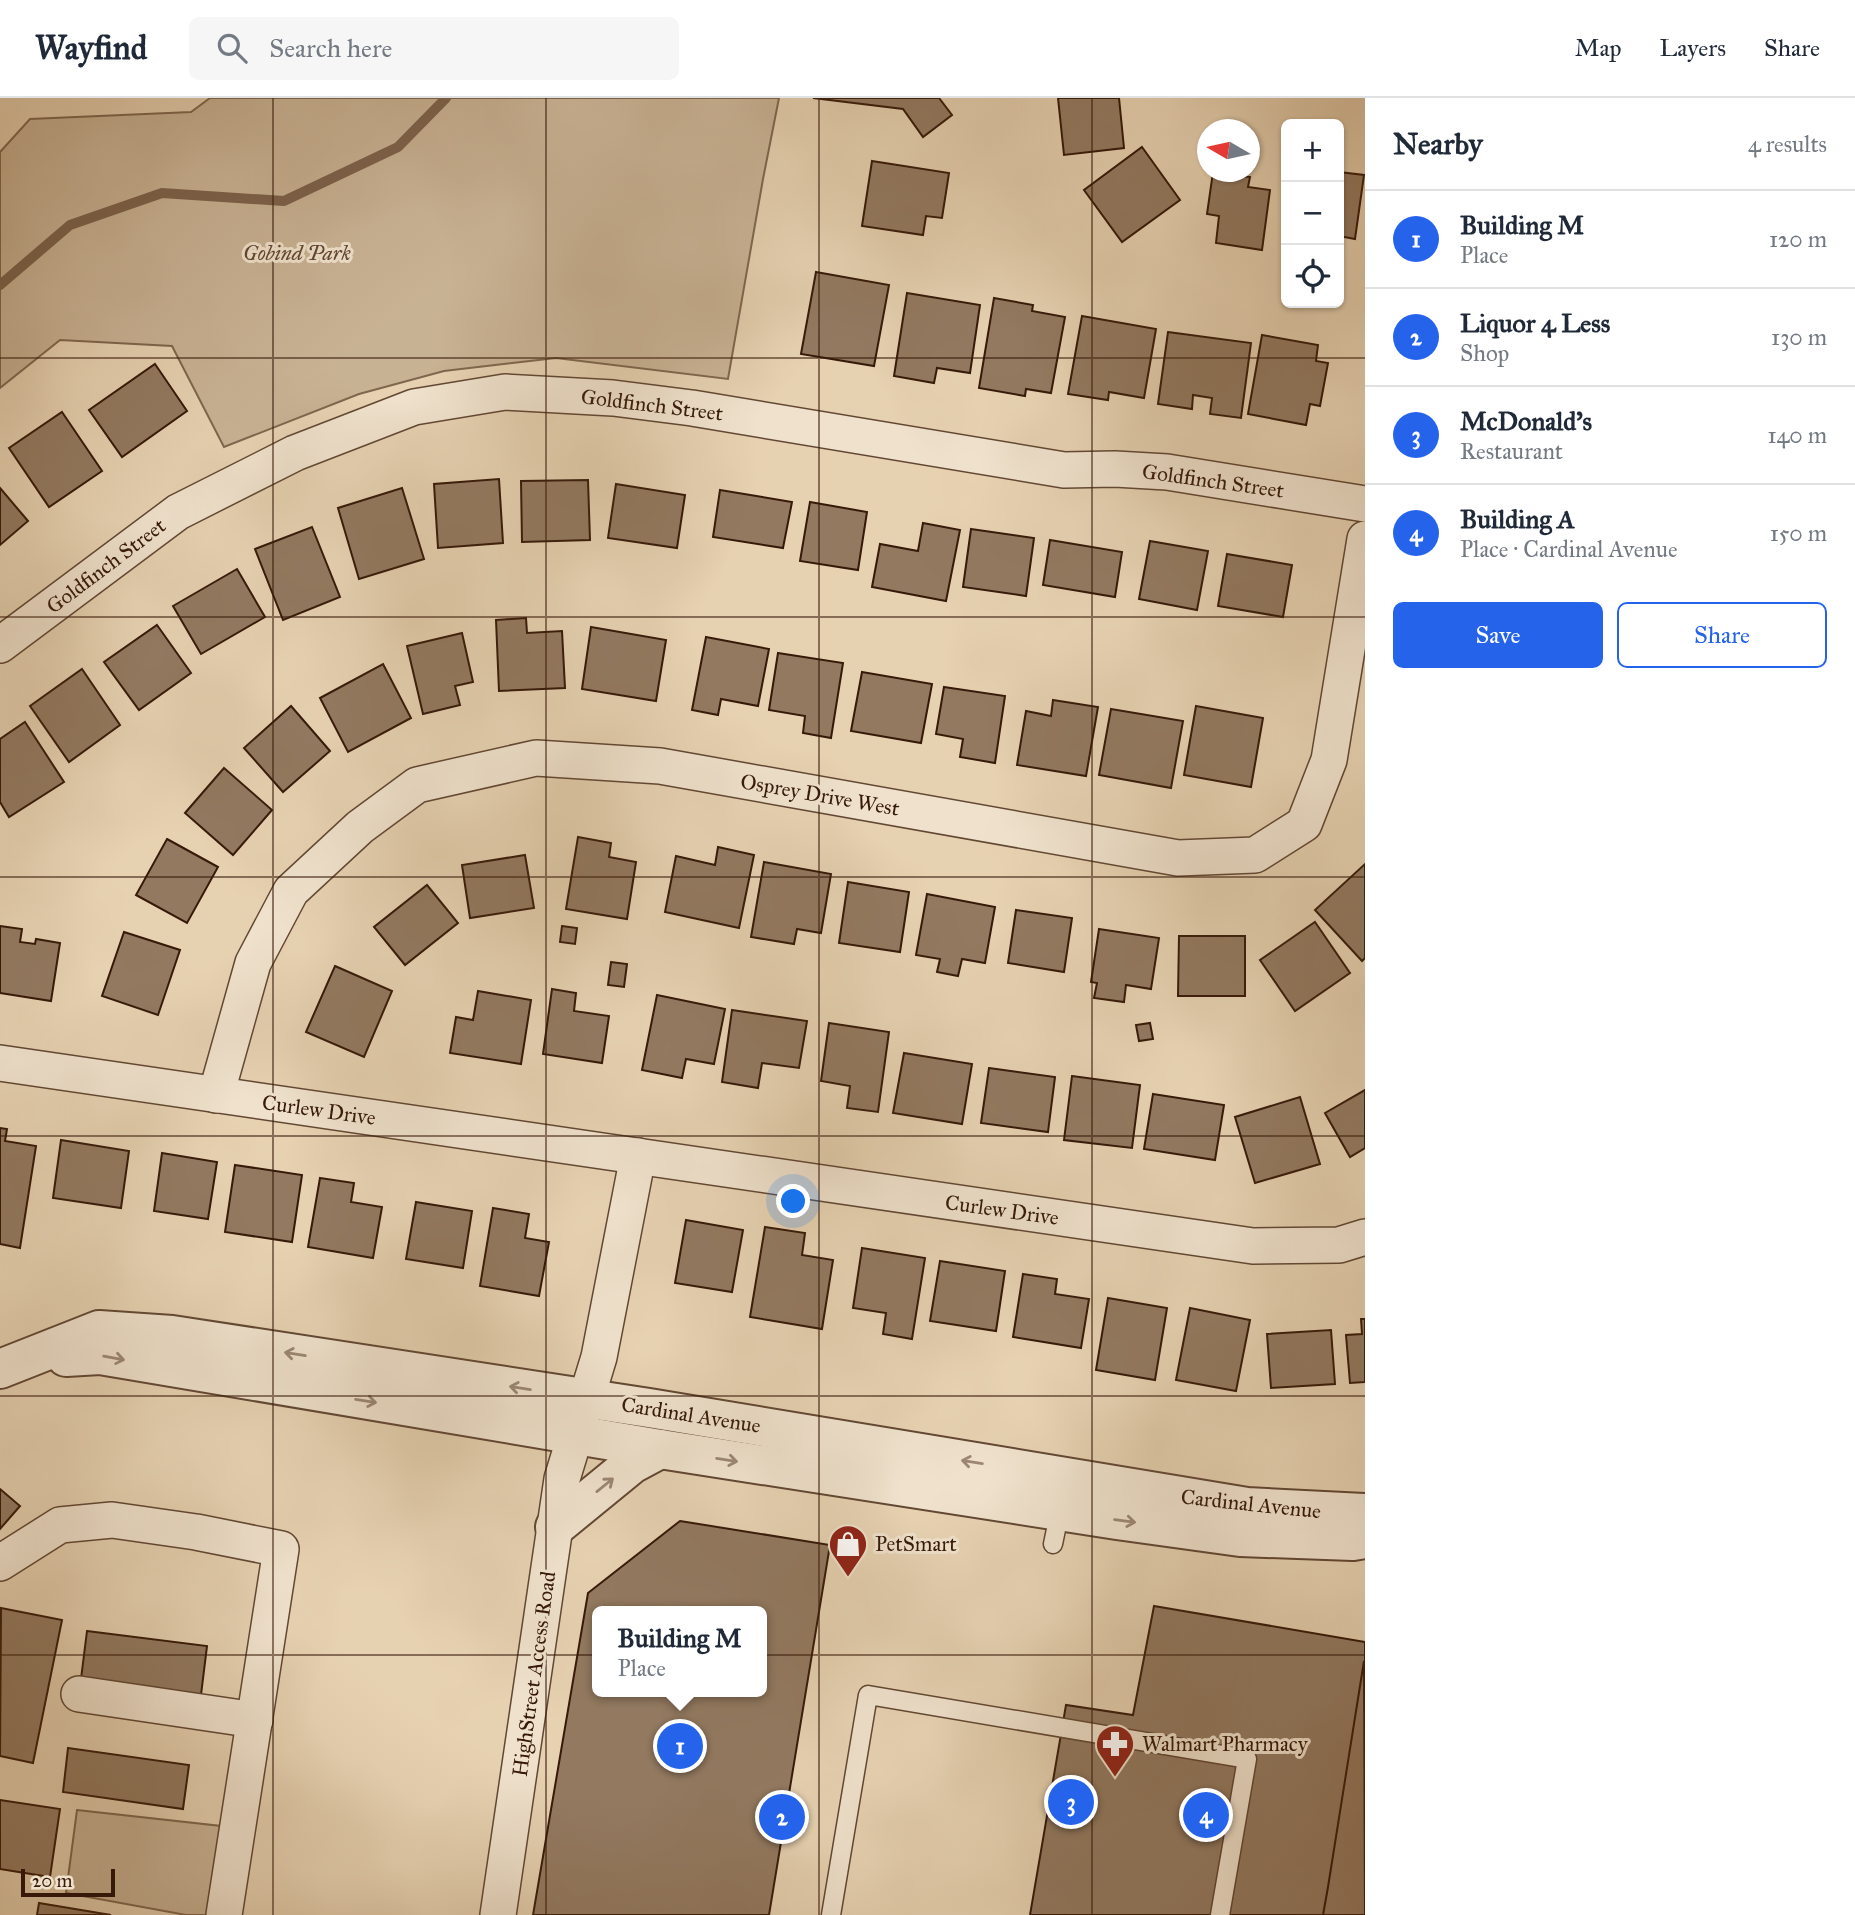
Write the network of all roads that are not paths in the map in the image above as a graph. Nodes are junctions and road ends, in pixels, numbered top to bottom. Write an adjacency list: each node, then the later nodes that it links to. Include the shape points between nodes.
1 (1365, 504): 3 (street, Goldfinch Street, via 1167,472 1064,470 679,406 505,392 414,407 295,453 178,512)
2 (1365, 539): 5 (street, Osprey Drive West, via 1329,760 1304,824 1255,855 1178,858 660,766 592,760 537,758 417,785 360,827 291,891 253,963)
3 (0, 645)
4 (0, 1063): 5 (street, Curlew Drive)
5 (216, 1095): 6 (street, Curlew Drive)
6 (638, 1156): 7 (street, Curlew Drive, via 1253,1246 1339,1245); 9 (street, via 599,1357)
7 (1365, 1237)
8 (11, 1364): 9 (street, Cardinal Avenue, via 100,1355)
9 (581, 1416): 10 (street, Cardinal Avenue); 11 (street, Cardinal Avenue, one-way to 9); 13 (street, HighStreet Access Road, via 562,1479)
10 (660, 1449): 13 (street, one-way to 10, via 632,1464); 14 (street, Cardinal Avenue, one-way to 14)
11 (1123, 1487): 12 (street, Cardinal Avenue, via 1247,1507); 14 (lane)
12 (1365, 1513)
13 (555, 1527): 20 (street, HighStreet Access Road)
14 (1055, 1527): 15 (street, Cardinal Avenue, one-way to 15)
15 (1365, 1539)
16 (0, 1563): 18 (street, via 60,1525 112,1520 281,1549)
17 (79, 1694): 18 (street)
18 (255, 1720): 19 (street)
19 (224, 1915)
20 (498, 1915)
21 (831, 1915): 22 (lane, via 868,1695 1247,1759)
22 (1220, 1915)

